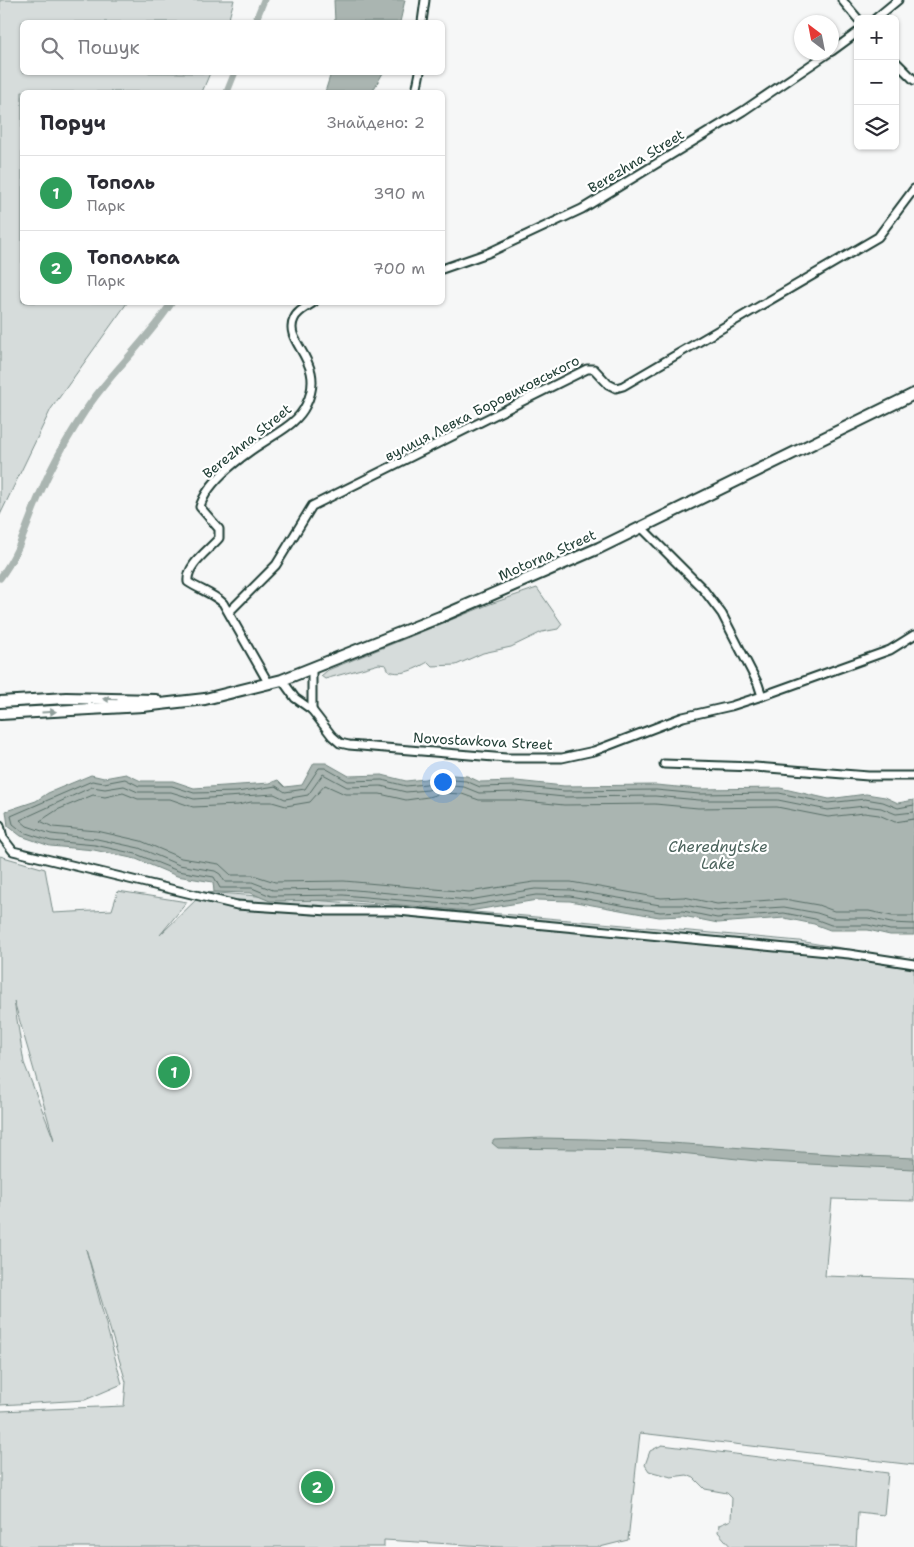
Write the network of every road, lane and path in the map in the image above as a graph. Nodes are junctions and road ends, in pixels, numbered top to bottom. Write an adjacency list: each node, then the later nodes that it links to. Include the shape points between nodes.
1 (425, 0): 6 (street)
2 (842, 0): 4 (street)
3 (898, 0): 5 (street)
4 (855, 15)
5 (880, 15)
6 (422, 20)
7 (854, 35): 8 (street, Berezhna Street)
8 (839, 46)
9 (819, 60): 15 (street, Berezhna Street, via 743,111 582,209 488,253)
10 (899, 65): 12 (street)
11 (419, 75): 13 (street)
12 (914, 80)
13 (416, 90)
14 (914, 190): 19 (street, вулиця Левка Боровиковського, via 878,237 623,386 616,388 594,369 587,369 312,506 276,565)
15 (445, 268)
16 (310, 305): 19 (street, Berezhna Street, via 298,313 292,326 293,336 313,375 309,398 301,414 221,475 208,488 200,504 220,535 191,568 188,582 214,594)
17 (914, 394): 18 (street, Motorna Street)
18 (642, 528): 21 (street, Motorna Street, via 440,617); 24 (street, via 703,589 722,614)
19 (230, 612): 23 (street, Berezhna Street, via 239,635)
20 (914, 635): 24 (street, Novostavkova Street, via 890,650)
21 (312, 668): 22 (street, Motorna Street); 27 (street)
22 (282, 680): 23 (street, Motorna Street); 27 (street, Novostavkova Street, via 295,698)
23 (269, 684): 25 (street, Motorna Street, via 222,696)
24 (762, 696): 27 (street, Novostavkova Street, via 683,717 594,751 544,759 348,745 332,736)
25 (177, 701): 26 (street, one-way to 26, via 66,698); 28 (street, one-way to 25)
26 (0, 702)
27 (312, 710)
28 (0, 714)
29 (664, 764): 30 (street)
30 (914, 776)
31 (0, 825): 32 (street, via 3,838 13,850 237,905 328,911 398,911 849,954)
32 (914, 964)

